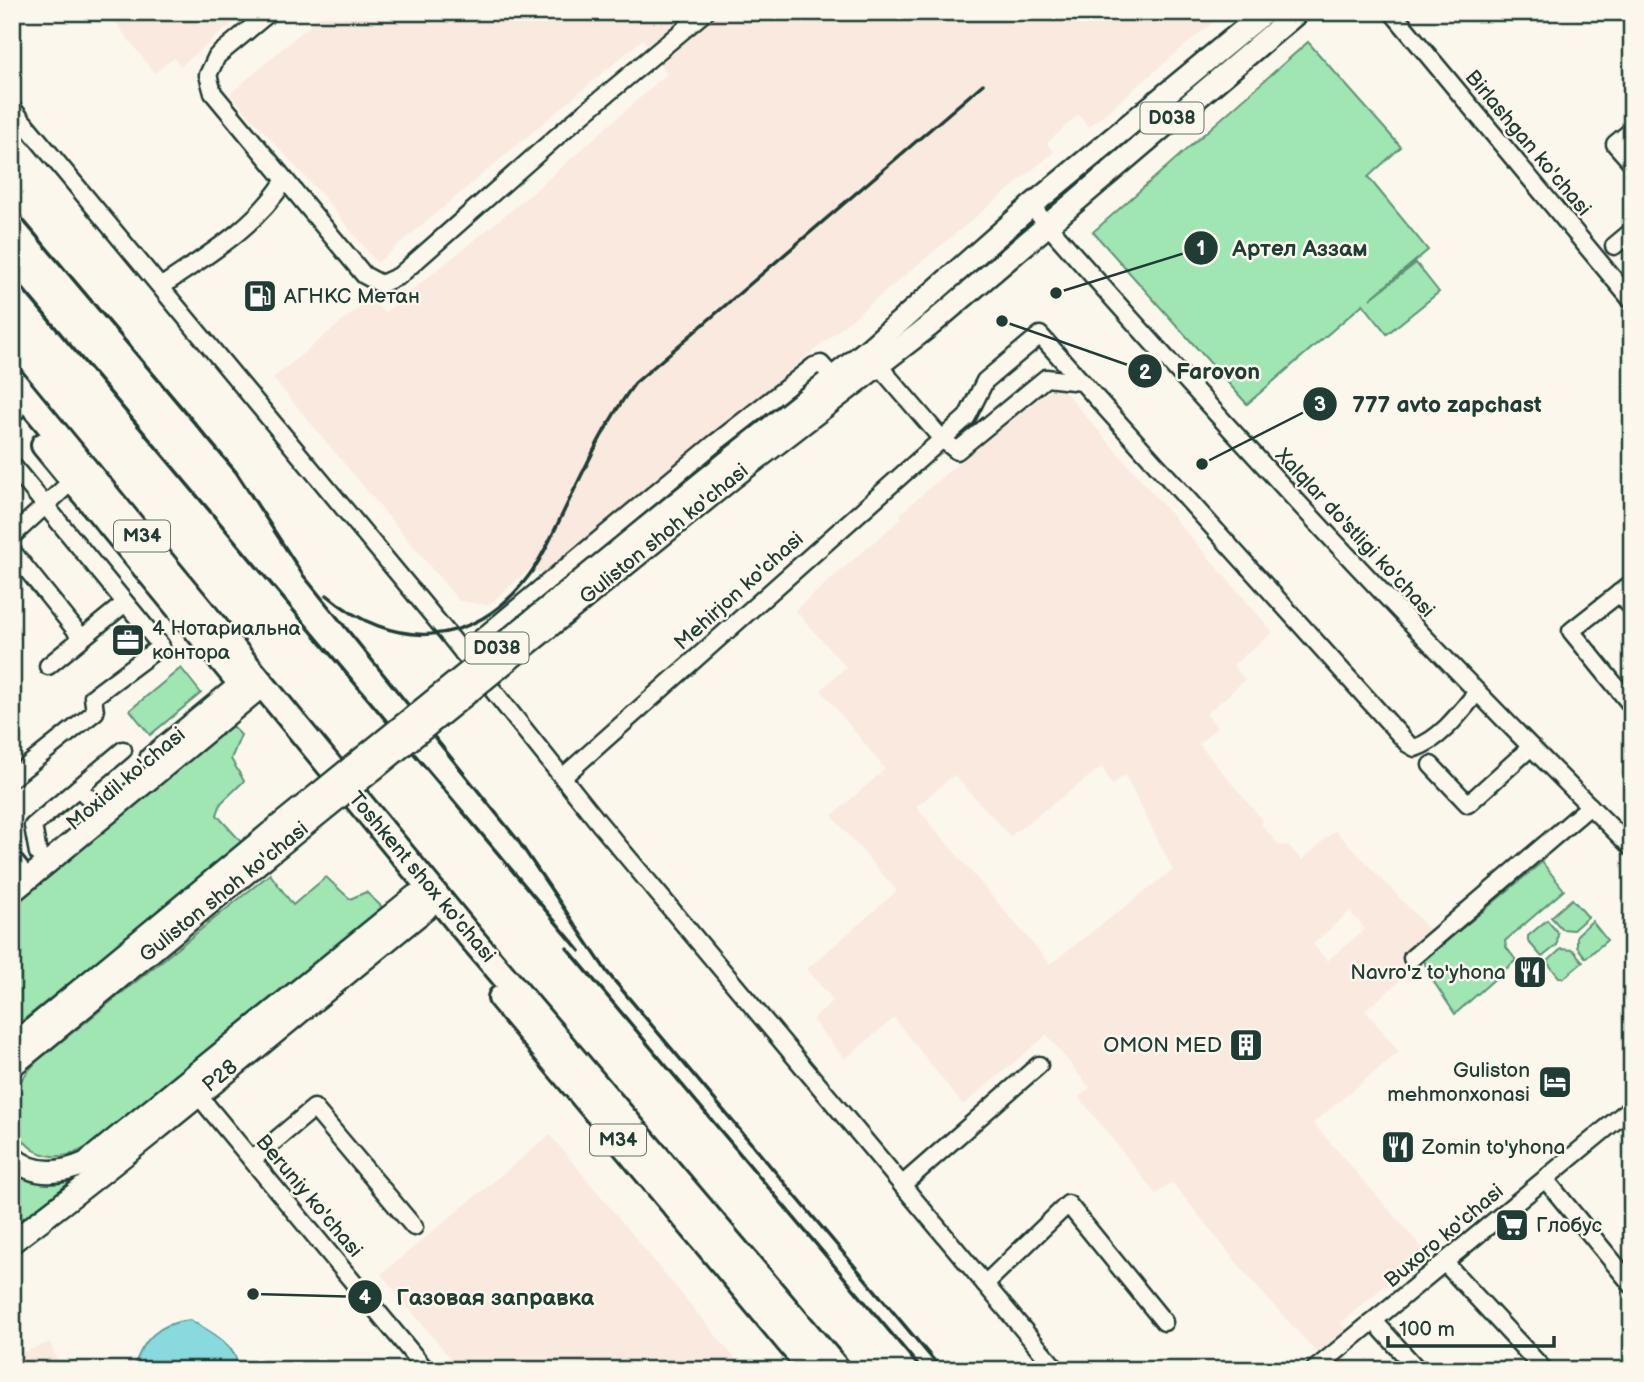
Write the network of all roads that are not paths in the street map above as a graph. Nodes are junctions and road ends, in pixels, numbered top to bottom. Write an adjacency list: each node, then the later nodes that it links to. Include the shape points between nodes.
1 (270, 12): 9 (street, via 217,56 208,75 213,93)
2 (705, 12): 9 (street, via 399,276 380,284 364,275)
3 (1265, 12): 10 (main road, Guliston shoh ko'chasi / D038)
4 (1298, 12): 11 (main road, Guliston shoh ko'chasi / D038)
5 (1392, 12): 15 (street, Birlashgan ko'chasi)
6 (12, 108): 14 (street)
7 (1632, 130): 8 (street, via 1615,144)
8 (1632, 163)
9 (285, 180): 14 (street, via 246,228)
10 (1031, 206): 11 (street, Xalqlar do'stligi ko'chasi); 19 (main road, Guliston shoh ko'chasi / D038)
11 (1046, 224): 16 (main road, Guliston shoh ko'chasi / D038); 36 (street, Xalqlar do'stligi ko'chasi, via 1249,452)
12 (1632, 231): 13 (street)
13 (1614, 246)
14 (162, 286): 33 (street)
15 (1632, 301)
16 (879, 366): 21 (street); 24 (main road, Guliston shoh ko'chasi / D038)
17 (12, 380): 22 (highway, Toshkent shox ko'chasi / M34)
18 (1082, 382): 21 (street, via 1046,378 957,451); 21 (street, Mehirjon ko'chasi, via 1040,335 985,381 967,417); 36 (street, via 1408,744 1415,748 1426,744)
19 (827, 383): 24 (main road, Guliston shoh ko'chasi / D038); 33 (street, via 830,374 821,364 804,374)
20 (14, 411): 22 (highway, Toshkent shox ko'chasi / M34)
21 (941, 438): 41 (street, Mehirjon ko'chasi)
22 (63, 453): 25 (highway, Toshkent shox ko'chasi / M34); 35 (highway, Toshkent shox ko'chasi / M34)
23 (12, 465): 26 (street)
24 (731, 469): 52 (main road, Guliston shoh ko'chasi / D038, bridge)
25 (73, 480): 26 (street); 35 (highway, Toshkent shox ko'chasi / M34)
26 (47, 508): 27 (street); 30 (street)
27 (12, 536)
28 (12, 551): 32 (street)
29 (1625, 588): 31 (street); 37 (street, via 1571,631)
30 (125, 603): 32 (street); 42 (street, via 161,646 93,698 95,712)
31 (1632, 608)
32 (82, 638): 34 (street)
33 (463, 653): 41 (street)
34 (48, 666)
35 (252, 684): 44 (main road, Moxidil ko'chasi); 49 (main road); 50 (highway, Toshkent shox ko'chasi / M34); 56 (highway, Toshkent shox ko'chasi / M34, via 476,944)
36 (1477, 692): 38 (street, Xalqlar do'stligi ko'chasi)
37 (1632, 706)
38 (1531, 747): 40 (street, via 1468,804); 45 (street, Xalqlar do'stligi ko'chasi)
39 (123, 750): 43 (street)
40 (1431, 765)
41 (564, 776): 61 (street)
42 (12, 778)
43 (78, 788): 44 (street); 47 (street, via 33,826)
44 (96, 804): 47 (main road, Moxidil ko'chasi)
45 (1590, 806): 46 (street, Xalqlar do'stligi ko'chasi); 51 (street)
46 (1632, 848)
47 (38, 853): 48 (main road, Moxidil ko'chasi)
48 (15, 867)
49 (12, 892)
50 (420, 902): 55 (main road, Р28); 56 (highway, Toshkent shox ko'chasi / M34)
51 (1412, 958)
52 (17, 1051): 54 (main road, Guliston shoh ko'chasi / D038)
53 (1039, 1065): 61 (street)
54 (12, 1073)
55 (192, 1088): 58 (main road, via 70,1170 35,1171); 59 (street, Beruniy ko'chasi); 63 (main road, Р28, via 136,1149)
56 (607, 1110): 70 (highway, Toshkent shox ko'chasi / M34); 71 (highway, Toshkent shox ko'chasi / M34)
57 (1630, 1112): 60 (street, Buxoro ko'chasi)
58 (12, 1157)
59 (252, 1160): 62 (street, via 314,1108); 69 (street, Beruniy ko'chasi)
60 (1545, 1179): 64 (street, Buxoro ko'chasi); 66 (street)
61 (902, 1185): 65 (street)
62 (414, 1227)
63 (12, 1242)
64 (1446, 1263): 68 (street, Buxoro ko'chasi); 75 (street)
65 (985, 1284): 67 (street, via 1068,1204); 72 (street)
66 (1632, 1285)
67 (1164, 1322)
68 (1375, 1322): 73 (street, Buxoro ko'chasi); 74 (street)
69 (426, 1370)
70 (812, 1370)
71 (838, 1370)
72 (1057, 1370)
73 (1314, 1370)
74 (1418, 1370)
75 (1544, 1370)

